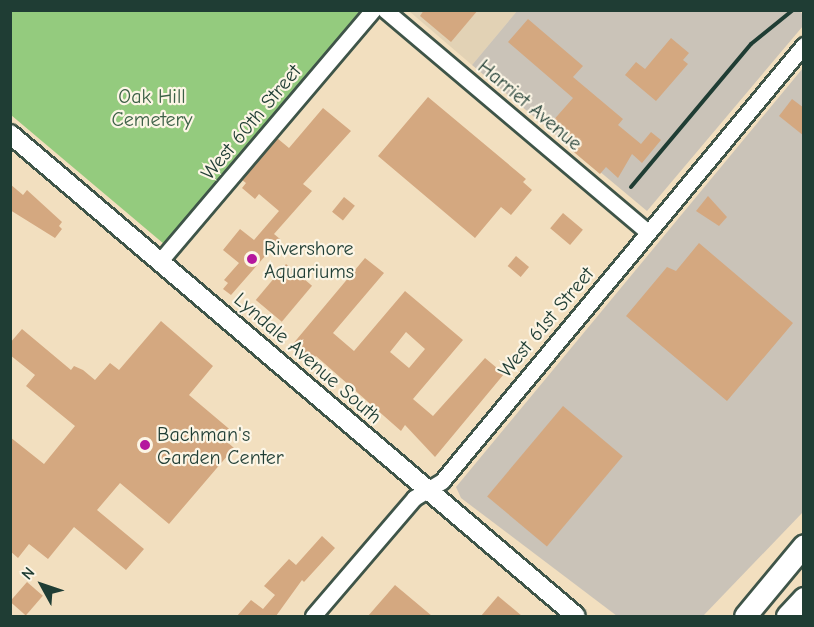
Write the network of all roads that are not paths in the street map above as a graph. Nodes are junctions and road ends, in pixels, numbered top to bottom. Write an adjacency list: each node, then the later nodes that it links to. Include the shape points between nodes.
1 (373, 10): 6 (street, West 60th Street)
2 (385, 10): 5 (street, Harriet Avenue)
3 (804, 45): 5 (street, West 61st Street)
4 (10, 134): 6 (main road, Lyndale Avenue South)
5 (648, 232): 7 (street, West 61st Street)
6 (160, 261): 7 (main road, Lyndale Avenue South)
7 (429, 492): 10 (street, West 61st Street, via 414,498); 11 (main road, Lyndale Avenue South)
8 (804, 544): 12 (highway)
9 (804, 598): 13 (highway)
10 (313, 616)
11 (576, 616)
12 (745, 616)
13 (787, 616)

